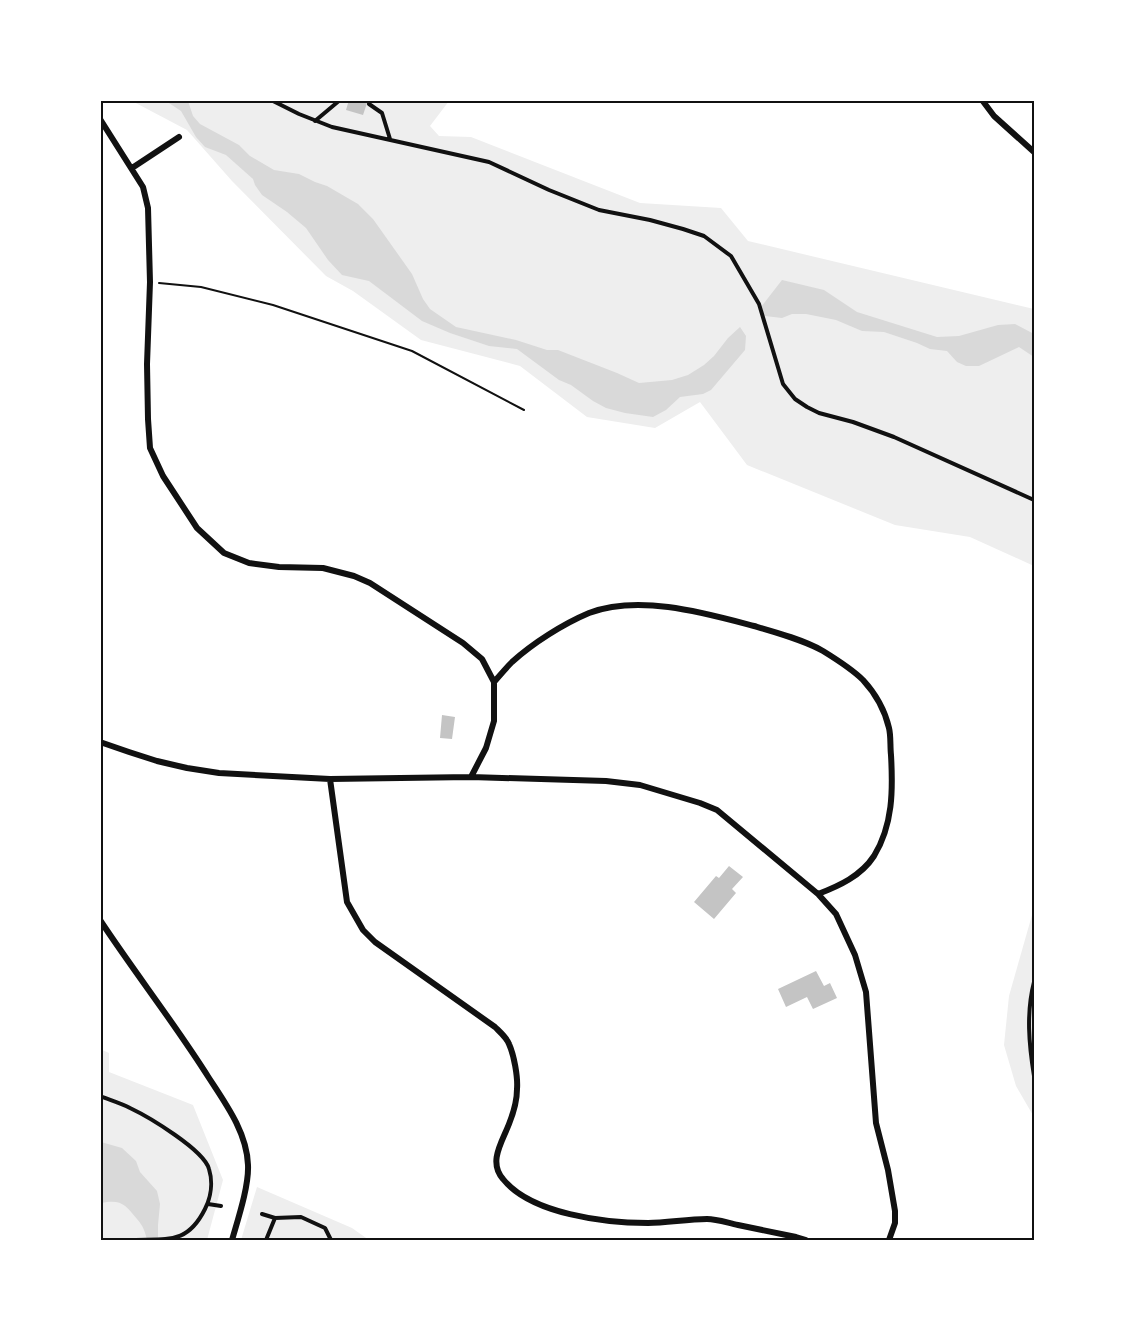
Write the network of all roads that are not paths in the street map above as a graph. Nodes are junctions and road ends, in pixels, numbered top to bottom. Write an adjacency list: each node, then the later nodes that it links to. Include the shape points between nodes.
1 (271, 100): 6 (lane)
2 (340, 100): 6 (lane)
3 (982, 100): 9 (street, via 994,116)
4 (369, 104): 8 (lane, via 382,113)
5 (100, 119): 10 (street)
6 (315, 121): 8 (lane)
7 (179, 137): 10 (street)
8 (390, 140): 11 (lane, via 489,162 599,210 704,236 731,256 759,304 783,384 795,399 819,413 894,437)
9 (1035, 152)
10 (132, 168): 12 (street, via 143,187 148,208 150,448 197,528 224,553 249,562 323,568 370,583 463,643 482,659)
11 (1035, 500)
12 (494, 682): 14 (street, via 494,721); 16 (street, via 512,662 550,634 590,613 645,605 694,611 778,633 821,650 847,667 864,681 881,705 889,728 890,811 887,829 873,857 842,885)
13 (101, 745): 15 (street, via 187,768)
14 (471, 777): 15 (street); 16 (street, via 606,781 640,785 700,803 717,810)
15 (330, 779): 30 (street, via 347,902 363,930 495,1026 509,1043 518,1088 496,1158 497,1168 507,1183 527,1198 568,1215 647,1223 709,1219)
16 (818, 894): 31 (street, via 836,914 855,955 866,992 876,1123 895,1211)
17 (100, 920): 27 (street, via 192,1051 231,1113 243,1140 249,1168)
18 (1035, 982): 19 (lane, via 1029,1045)
19 (1035, 1076)
20 (100, 1096): 21 (lane, via 130,1108 195,1150 209,1167 212,1191)
21 (208, 1204): 22 (lane); 26 (lane, via 191,1231)
22 (221, 1206)
23 (262, 1214): 24 (lane)
24 (275, 1218): 28 (lane); 29 (lane, via 301,1216 325,1228)
25 (137, 1240): 26 (lane)
26 (165, 1240)
27 (232, 1240)
28 (266, 1240)
29 (331, 1240)
30 (806, 1240)
31 (889, 1240)

